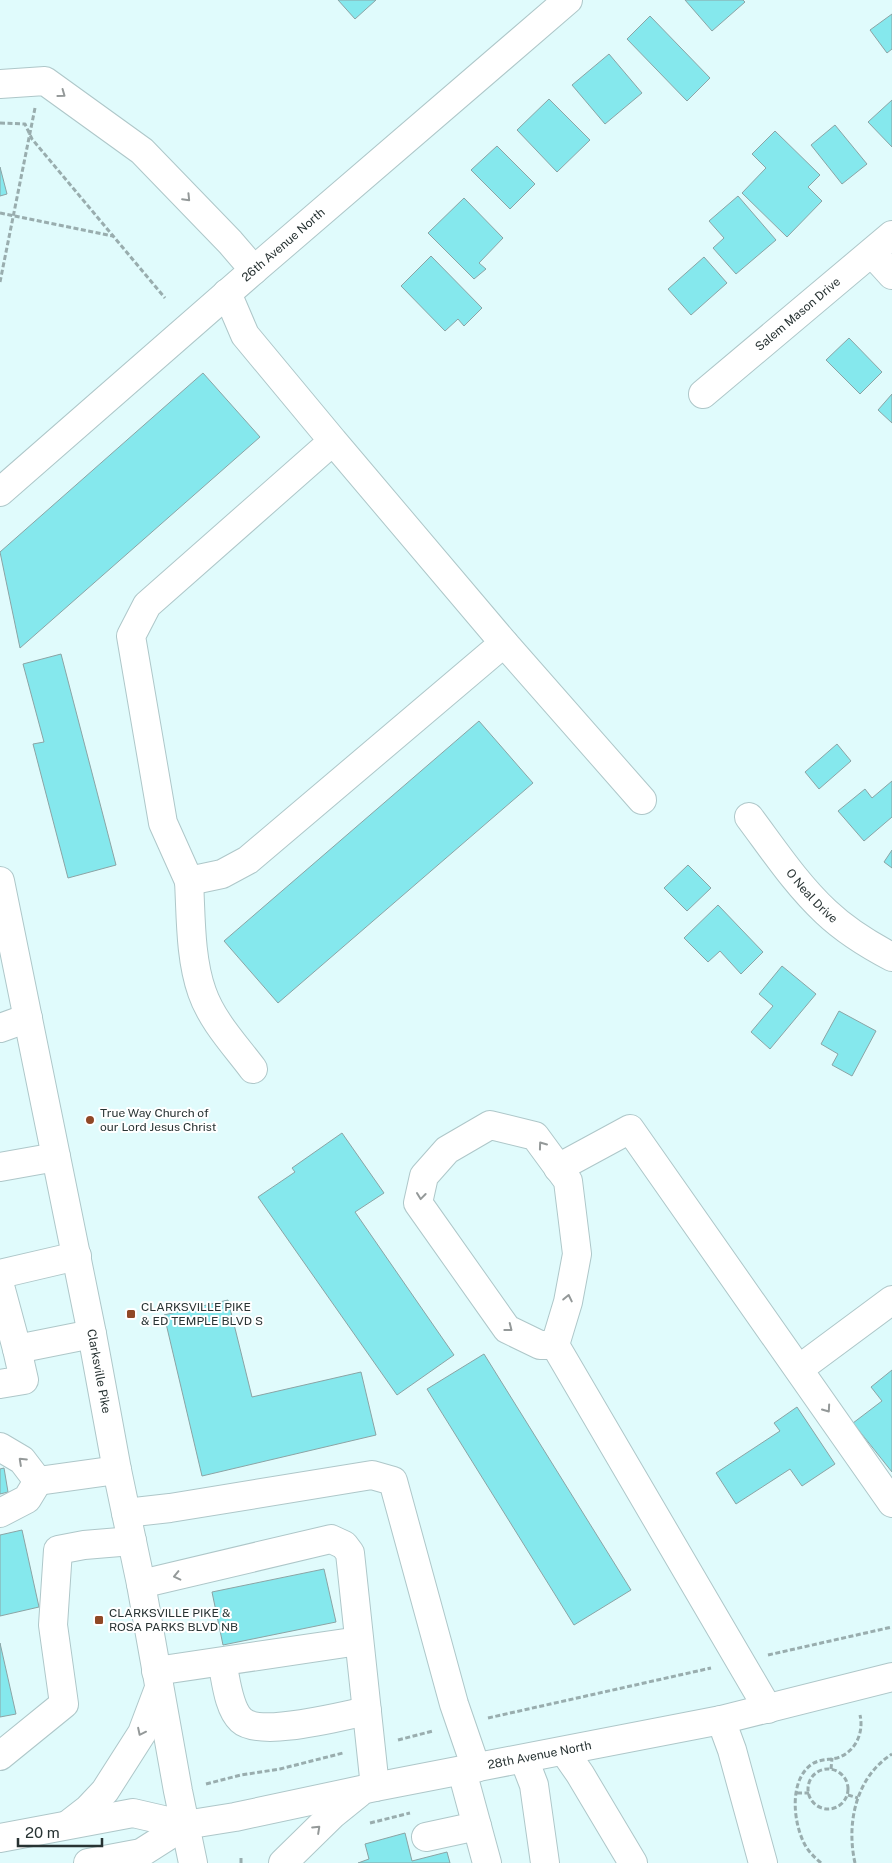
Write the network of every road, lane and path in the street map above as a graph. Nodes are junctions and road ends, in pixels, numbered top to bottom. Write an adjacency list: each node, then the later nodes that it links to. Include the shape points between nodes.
1 (568, 0): 11 (main road, 26th Avenue North)
2 (41, 82): 3 (main road); 5 (path); 11 (main road, one-way to 11, via 142,152)
3 (0, 84)
4 (0, 123): 5 (path, via 25,124)
5 (29, 133): 7 (path); 9 (path)
6 (0, 213): 7 (path)
7 (13, 216): 9 (path); 13 (path)
8 (892, 235): 10 (main road, Salem Mason Drive)
9 (114, 236): 15 (path)
10 (872, 253): 12 (main road); 16 (main road, Salem Mason Drive)
11 (254, 270): 14 (main road, 26th Avenue North)
12 (892, 275)
13 (0, 282)
14 (227, 293): 17 (main road, via 245,335); 18 (main road, 26th Avenue North)
15 (165, 298)
16 (703, 394)
17 (333, 441): 19 (main road); 23 (main road, via 148,604 130,636 163,823)
18 (0, 492)
19 (504, 643): 20 (main road); 23 (main road, via 248,860 222,874)
20 (642, 800)
21 (749, 817): 24 (main road, O Neal Drive, via 787,869 826,912)
22 (0, 881): 25 (main road, Clarksville Pike)
23 (188, 881): 27 (main road, via 195,966 202,993 216,1019)
24 (892, 957)
25 (28, 1018): 26 (main road); 28 (main road, Clarksville Pike)
26 (0, 1028)
27 (253, 1069)
28 (56, 1156): 29 (main road); 31 (main road, Clarksville Pike)
29 (0, 1167)
30 (558, 1168): 36 (main road, one-way to 30, via 577,1254 568,1181); 36 (main road, one-way to 36, via 535,1136 490,1125 447,1150 424,1176 418,1202 507,1329 540,1345); 38 (main road, via 630,1128)
31 (76, 1256): 32 (main road); 35 (main road, Clarksville Pike)
32 (0, 1274)
33 (0, 1286): 37 (main road)
34 (892, 1300): 38 (main road)
35 (92, 1334): 37 (main road); 41 (main road, Clarksville Pike)
36 (556, 1345): 50 (main road)
37 (17, 1348): 39 (main road, via 24,1380)
38 (799, 1369): 43 (main road, one-way to 43)
39 (0, 1384)
40 (0, 1447): 42 (main road, one-way to 40, via 22,1460)
41 (117, 1470): 42 (main road); 45 (main road, Clarksville Pike)
42 (38, 1482): 44 (main road, via 28,1499)
43 (892, 1503)
44 (0, 1513)
45 (126, 1513): 46 (main road, Clarksville Pike); 58 (main road, via 372,1475 393,1481)
46 (132, 1541): 47 (main road, Clarksville Pike); 62 (main road, via 58,1550 53,1626 64,1704)
47 (141, 1584): 49 (main road, one-way to 47, via 350,1553 344,1545 331,1539); 53 (main road, Clarksville Pike)
48 (892, 1627): 50 (path)
49 (359, 1641): 51 (main road); 55 (main road)
50 (740, 1661): 54 (main road); 58 (path)
51 (222, 1662): 53 (main road); 55 (main road, via 230,1702 242,1721 258,1727 276,1728)
52 (892, 1678): 54 (main road, 28th Avenue North)
53 (158, 1679): 68 (main road, Clarksville Pike); 73 (main road, one-way to 73, via 142,1733 105,1791)
54 (768, 1709): 57 (main road, 28th Avenue North)
55 (366, 1711): 59 (main road)
56 (859, 1713): 63 (path, via 862,1725 858,1739 845,1754)
57 (721, 1720): 60 (main road, 28th Avenue North); 84 (main road)
58 (461, 1724): 59 (path); 65 (main road)
59 (370, 1746): 67 (main road); 68 (path)
60 (564, 1751): 64 (main road, 28th Avenue North); 83 (main road)
61 (892, 1754): 72 (path, via 870,1773)
62 (0, 1756)
63 (832, 1758): 66 (path); 69 (path, via 820,1760 804,1772)
64 (524, 1759): 65 (main road, 28th Avenue North); 82 (main road, via 534,1784)
65 (469, 1769): 67 (main road, 28th Avenue North); 75 (main road)
66 (831, 1769): 70 (path, via 814,1775); 71 (path, via 845,1779)
67 (369, 1789): 74 (main road, 28th Avenue North); 80 (main road, one-way to 67, via 333,1814)
68 (178, 1792): 74 (main road, Clarksville Pike)
69 (797, 1793): 70 (path); 85 (path, via 799,1831 811,1854)
70 (809, 1793): 71 (path, via 813,1802 825,1809 840,1806)
71 (848, 1795): 72 (path)
72 (858, 1798): 86 (path, via 851,1828)
73 (69, 1824): 74 (main road, via 133,1813); 77 (main road)
74 (185, 1825): 78 (main road, via 141,1853); 79 (main road, Clarksville Pike)
75 (477, 1826): 76 (main road); 81 (main road)
76 (426, 1837)
77 (0, 1838)
78 (88, 1863)
79 (193, 1863)
80 (282, 1863)
81 (487, 1863)
82 (543, 1863)
83 (633, 1863)
84 (763, 1863)
85 (821, 1863)
86 (855, 1863)

